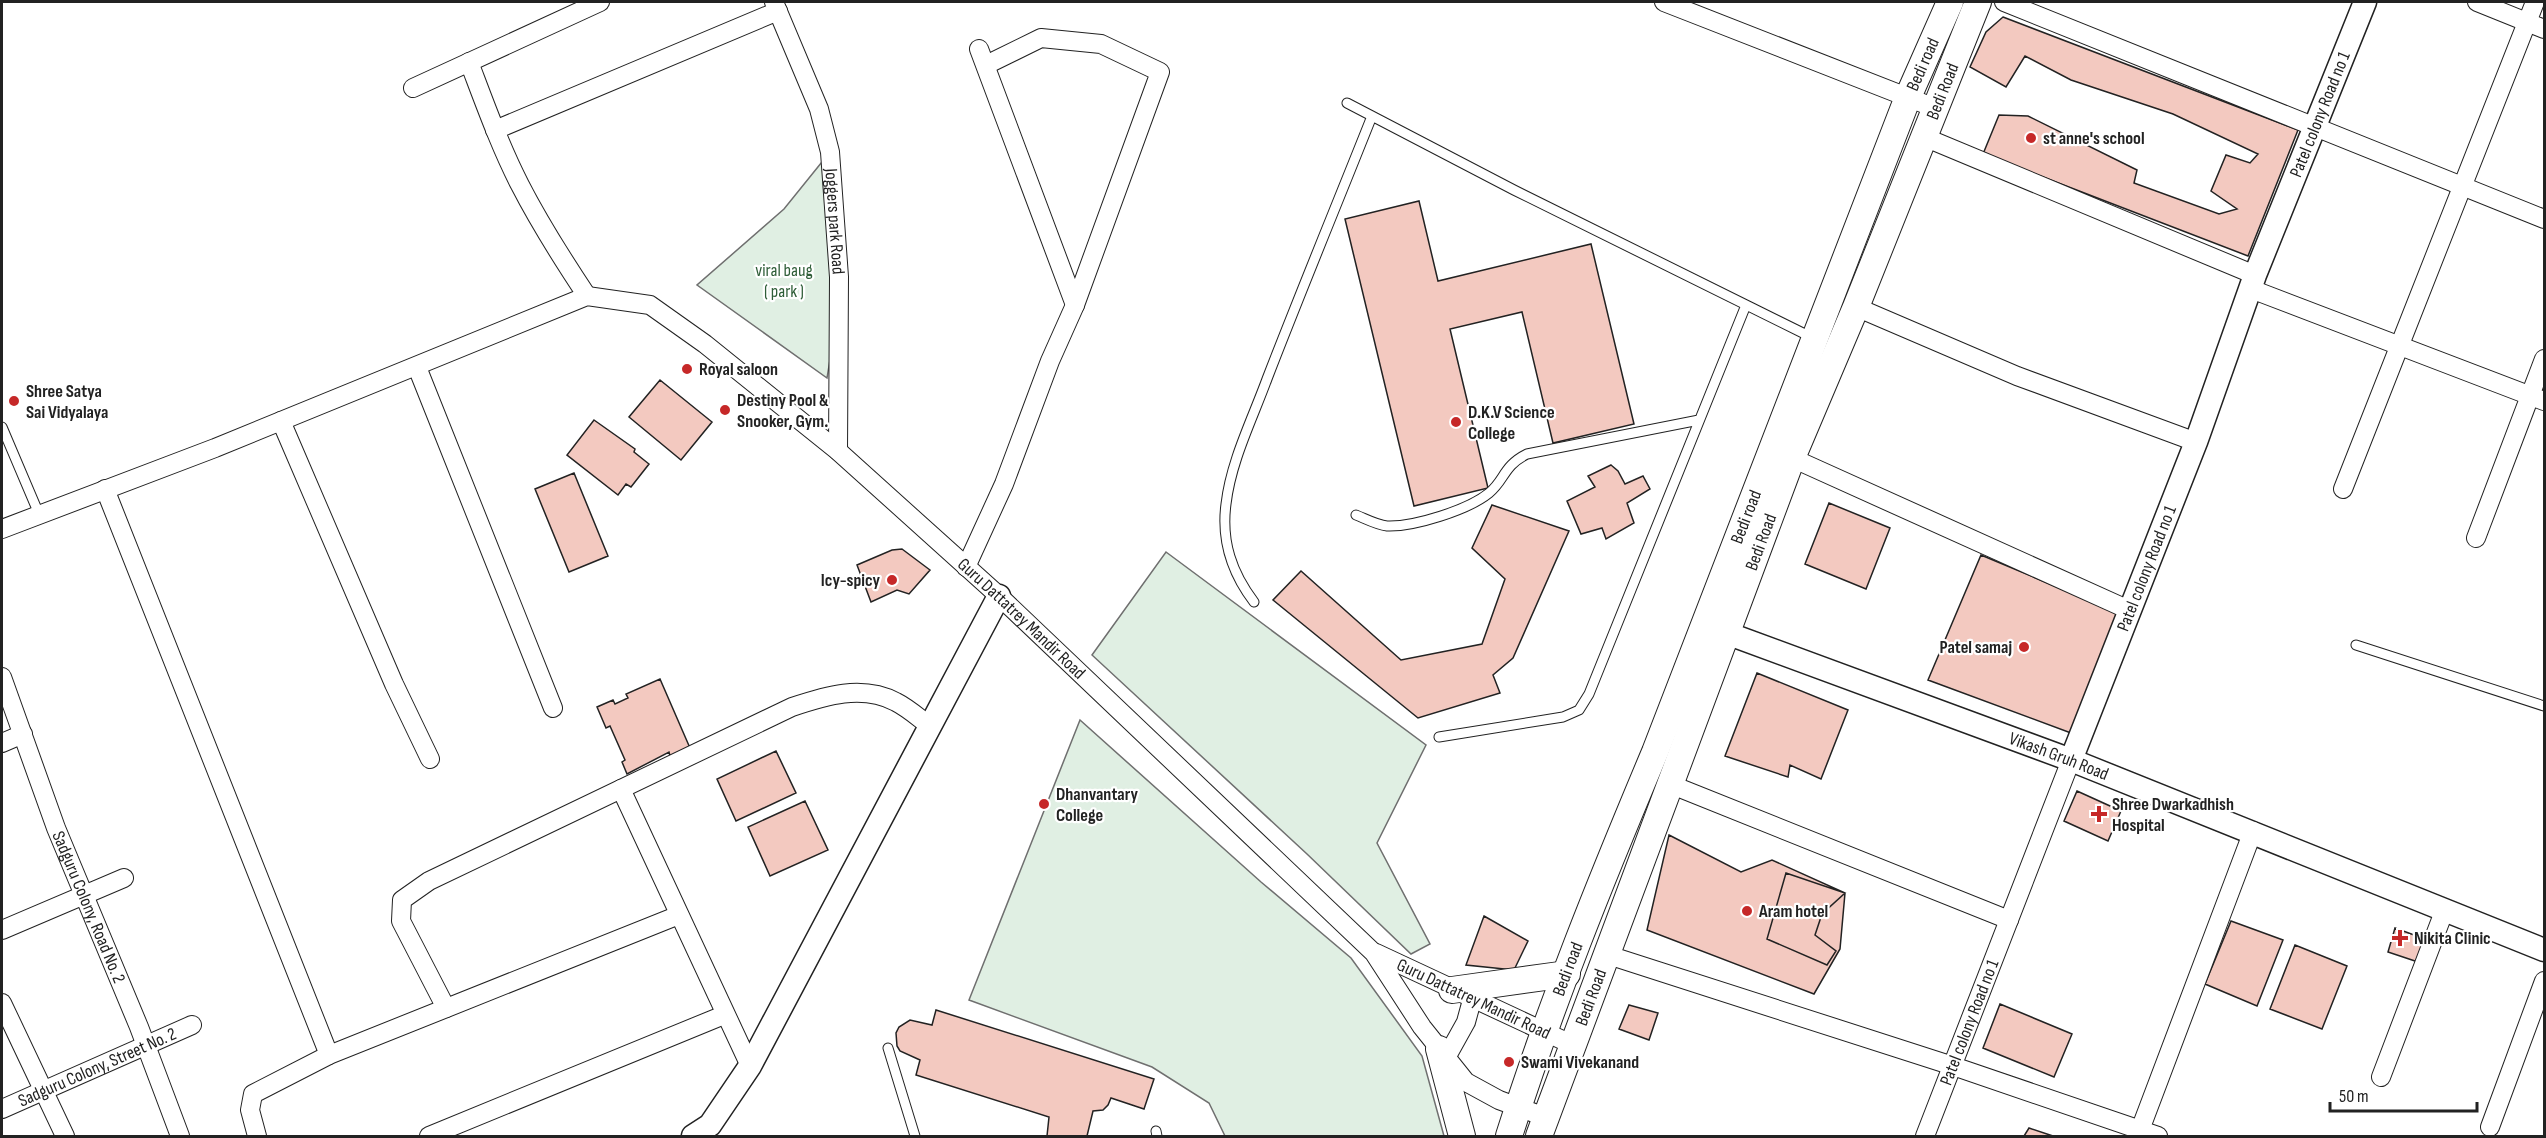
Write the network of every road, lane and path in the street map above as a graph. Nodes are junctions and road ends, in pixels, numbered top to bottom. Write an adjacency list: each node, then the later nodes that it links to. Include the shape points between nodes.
1 (600, 2): 12 (street)
2 (1664, 2): 14 (street)
3 (1950, 2): 14 (main road, Bedi road)
4 (1978, 2): 16 (main road, Bedi Road)
5 (2004, 2): 18 (street)
6 (2365, 2): 18 (street, Patel colony Road no 1)
7 (2476, 2): 10 (street)
8 (2535, 2): 10 (street)
9 (776, 6): 19 (street); 37 (street, Joggers park Road, via 819,109 830,152 839,277)
10 (2527, 22): 11 (street); 21 (street)
11 (2544, 29)
12 (469, 62): 13 (street); 19 (street)
13 (413, 88)
14 (1908, 97): 16 (street); 28 (main road, Bedi road)
15 (1347, 103): 17 (lane)
16 (1935, 108): 20 (main road, Bedi Road)
17 (1372, 116): 26 (lane); 47 (lane, via 1233,469 1226,506 1226,544 1231,564)
18 (2315, 126): 21 (street); 23 (street, Patel colony Road no 1)
19 (495, 130): 24 (street, via 546,233)
20 (1924, 137): 23 (street); 27 (main road, Bedi Road)
21 (2461, 186): 22 (street); 29 (street)
22 (2544, 219)
23 (2253, 282): 29 (street); 36 (street, Patel colony Road no 1)
24 (587, 296): 31 (street); 37 (street, Guru Dattatrey Mandir Road, via 650,305)
25 (1075, 305): 25 (street, via 1160,72 1101,44 1041,38 983,57); 45 (street, via 1004,484)
26 (1746, 305): 28 (lane); 33 (lane)
27 (1856, 307): 36 (street, via 2017,376); 38 (main road, Bedi Road)
28 (1815, 339): 49 (main road, Bedi road)
29 (2400, 346): 32 (street); 40 (street)
30 (2544, 359): 32 (street)
31 (417, 367): 34 (street); 54 (street)
32 (2537, 399): 44 (street)
33 (1699, 420): 42 (lane, via 1527,454 1506,470 1488,494 1469,505 1409,524 1386,526); 57 (lane, via 1589,694 1579,710 1541,722)
34 (282, 421): 39 (street); 59 (street)
35 (2, 427): 41 (lane)
36 (2196, 442): 48 (street, Patel colony Road no 1)
37 (838, 451): 45 (street, Guru Dattatrey Mandir Road)
38 (1792, 458): 48 (street); 50 (main road, Bedi Road)
39 (105, 489): 41 (street); 85 (street)
40 (2343, 489)
41 (39, 514): 43 (street)
42 (1356, 515)
43 (2, 529)
44 (2476, 538)
45 (966, 567): 46 (street, Guru Dattatrey Mandir Road)
46 (999, 596): 55 (street); 71 (street, Guru Dattatrey Mandir Road)
47 (1254, 602)
48 (2129, 610): 60 (street, Patel colony Road no 1)
49 (1703, 624): 50 (street, Vikash Gruh Road); 73 (main road, Bedi road)
50 (1728, 632): 60 (street, Vikash Gruh Road); 61 (main road, Bedi Road)
51 (2356, 645): 53 (lane)
52 (2, 677): 56 (street, Sadguru Colony, Road No. 2)
53 (2544, 706)
54 (553, 708)
55 (930, 726): 62 (street, via 895,701 864,692 830,694 792,706); 86 (street)
56 (23, 734): 58 (street); 65 (street, Sadguru Colony, Road No. 2)
57 (1439, 736)
58 (2, 743)
59 (430, 759)
60 (2071, 760): 63 (street, Vikash Gruh Road); 68 (street, Patel colony Road no 1)
61 (1672, 785): 68 (street); 72 (main road, Bedi Road)
62 (621, 789): 67 (street); 77 (street, via 439,876 402,900 401,921)
63 (2253, 831): 66 (street, Vikash Gruh Road); 94 (street)
64 (124, 878): 65 (street)
65 (83, 895): 69 (street); 82 (street, Sadguru Colony, Road No. 2)
66 (2445, 909): 70 (street, Vikash Gruh Road); 88 (street)
67 (679, 915): 77 (street); 78 (street)
68 (2009, 920): 87 (street, Patel colony Road no 1)
69 (2, 930)
70 (2544, 950)
71 (1374, 953): 75 (street, Guru Dattatrey Mandir Road); 84 (street, Guru Dattatrey Mandir Road)
72 (1605, 954): 81 (main road, Bedi Road); 87 (street)
73 (1567, 974): 75 (main road); 80 (main road, Bedi road)
74 (2544, 981): 93 (street)
75 (1462, 995): 80 (street, Guru Dattatrey Mandir Road); 84 (street, via 1466,1022)
76 (2, 1003): 89 (street)
77 (446, 1008): 85 (street)
78 (724, 1015): 86 (street); 98 (street)
79 (192, 1025): 82 (street, Sadguru Colony, Street No. 2)
80 (1545, 1033): 81 (street, Guru Dattatrey Mandir Road); 90 (main road, Bedi road)
81 (1573, 1045): 92 (main road, Bedi Road)
82 (146, 1046): 89 (street, Sadguru Colony, Street No. 2); 96 (street, Sadguru Colony, Road No. 2)
83 (888, 1048): 100 (lane)
84 (1442, 1053): 90 (street, Guru Dattatrey Mandir Road, via 1466,1082); 101 (main road)
85 (329, 1055): 97 (street, via 253,1094 250,1110)
86 (750, 1066): 99 (street, via 710,1125)
87 (1953, 1066): 94 (street); 103 (street, Patel colony Road no 1)
88 (2381, 1077)
89 (44, 1092): 91 (street, Sadguru Colony, Street No. 2); 95 (street)
90 (1518, 1107): 92 (street, Guru Dattatrey Mandir Road); 102 (main road, Bedi road)
91 (2, 1109)
92 (1542, 1127)
93 (2490, 1127)
94 (2140, 1130): 104 (street)
95 (65, 1137)
96 (180, 1137)
97 (257, 1137)
98 (429, 1137)
99 (693, 1137)
100 (915, 1137)
101 (1462, 1137)
102 (1509, 1137)
103 (1925, 1137)
104 (2158, 1137)

